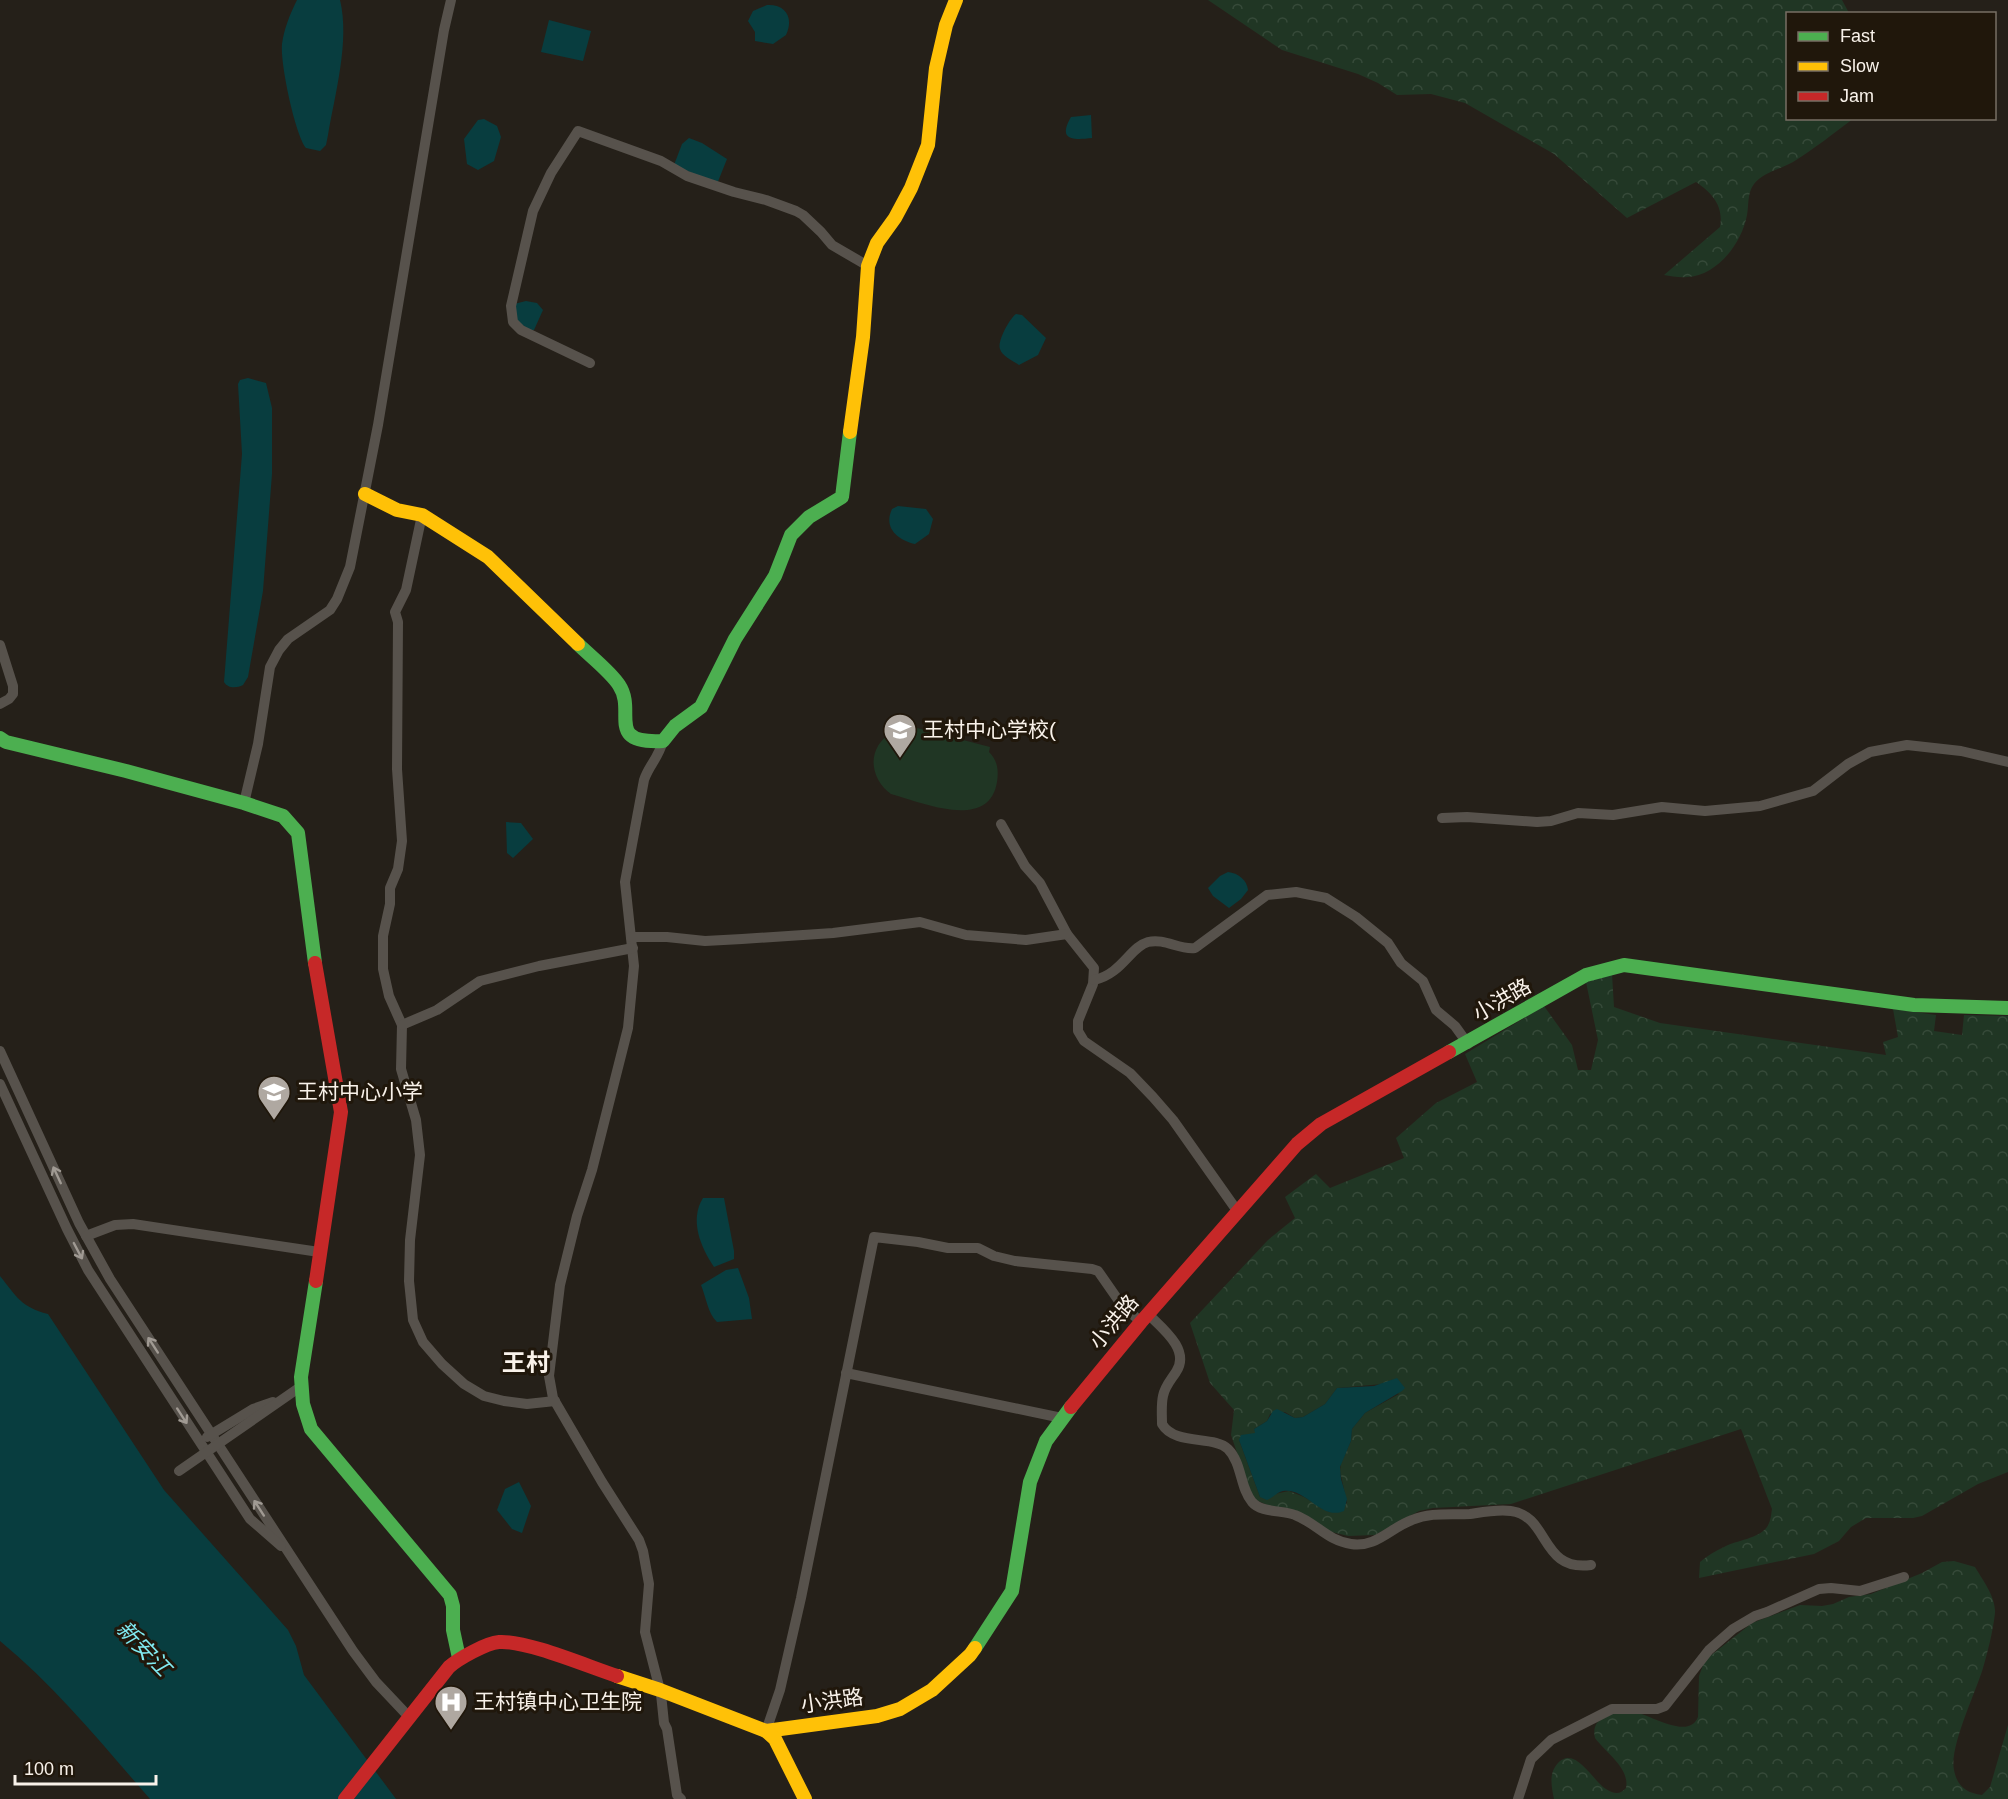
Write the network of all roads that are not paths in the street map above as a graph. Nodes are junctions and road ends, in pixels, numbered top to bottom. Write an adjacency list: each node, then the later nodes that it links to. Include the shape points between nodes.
1 (451, 0): 5 (street)
2 (956, 0): 3 (street, via 936,68 928,145 911,188 877,243)
3 (868, 266): 4 (street, via 832,245 796,211 687,176 661,161 578,131 533,211 512,294 511,318 521,330); 10 (street, via 842,497 809,517 791,536 775,576 735,639 702,707 675,726)
4 (590, 363)
5 (365, 494): 6 (street, via 397,510); 12 (street, via 352,559 338,599 325,615 283,644 270,667)
6 (422, 515): 10 (street, via 488,557 620,685 627,728 634,738); 19 (street, via 406,590 395,612 402,842 390,888 383,969 387,993)
7 (0, 645): 8 (street, via 14,689 9,699)
8 (0, 704)
9 (0, 738): 12 (street)
10 (663, 741): 16 (street, via 644,780 628,862 625,891)
11 (2008, 762): 13 (street, via 1961,751 1907,745 1870,752 1814,791 1760,806 1705,811 1662,807 1613,815 1578,813 1537,822)
12 (244, 802): 25 (street, via 283,816 298,833 317,974 341,1104)
13 (1442, 818)
14 (1001, 824): 15 (street, via 1024,866 1040,883)
15 (1067, 934): 16 (street, via 1026,940 966,935 920,922 833,933 705,941 667,937); 17 (street, via 1094,968)
16 (632, 943): 19 (street, via 480,981 437,1010); 29 (street, via 628,1028 557,1300 549,1368)
17 (1094, 980): 20 (street, via 1113,972 1147,942 1195,948 1268,895 1312,894 1356,917 1388,943 1401,963 1424,981 1436,1010); 23 (street, via 1077,1021 1081,1038 1130,1073 1153,1096)
18 (2008, 1008): 20 (street, 小洪路, via 1914,1005 1624,965 1586,975)
19 (402, 1025): 29 (street, via 401,1069 416,1120 420,1155 410,1240 413,1320 423,1342 442,1364 484,1396 527,1404)
20 (1468, 1044): 23 (street, 小洪路, via 1321,1124 1297,1144)
21 (0, 1051): 24 (street, one-way to 21)
22 (0, 1084): 32 (street, one-way to 32, via 83,1261)
23 (1238, 1212): 26 (street, 小洪路)
24 (86, 1236): 25 (street, via 115,1225 133,1224); 31 (street, one-way to 24)
25 (319, 1252): 28 (street)
26 (1144, 1318): 27 (street, via 1121,1304 1092,1269 1015,1261 978,1248 948,1248 874,1237); 30 (street, 小洪路); 35 (street, via 1173,1341 1181,1357 1162,1397 1162,1424 1178,1436 1228,1449 1256,1506 1295,1515 1329,1537 1352,1545 1373,1542 1428,1515 1513,1511 1531,1519 1557,1558)
27 (846, 1373): 30 (street); 40 (street, via 794,1632)
28 (302, 1388): 31 (street, via 253,1409); 33 (street); 37 (street, via 304,1413 311,1429 450,1595)
29 (555, 1401): 38 (street, via 643,1551 649,1584 645,1632)
30 (1062, 1418): 40 (street, 小洪路, via 1046,1441 1030,1482 1012,1591 970,1655 932,1690 900,1709 877,1716)
31 (211, 1435): 32 (street); 34 (street, one-way to 31)
32 (200, 1442): 34 (street, via 250,1519)
33 (179, 1471)
34 (292, 1556): 39 (street, via 353,1651)
35 (1591, 1565)
36 (1904, 1576): 44 (street, via 1860,1591 1819,1589 1755,1616 1710,1650 1665,1706 1612,1709 1551,1740 1531,1759)
37 (459, 1658): 38 (street, 小洪路, via 498,1641); 39 (street, 小洪路)
38 (660, 1690): 40 (street, 小洪路); 42 (street, via 676,1794)
39 (410, 1718): 41 (street, 小洪路)
40 (766, 1731): 43 (street, via 775,1739)
41 (345, 1799)
42 (681, 1799)
43 (805, 1799)
44 (1518, 1799)

